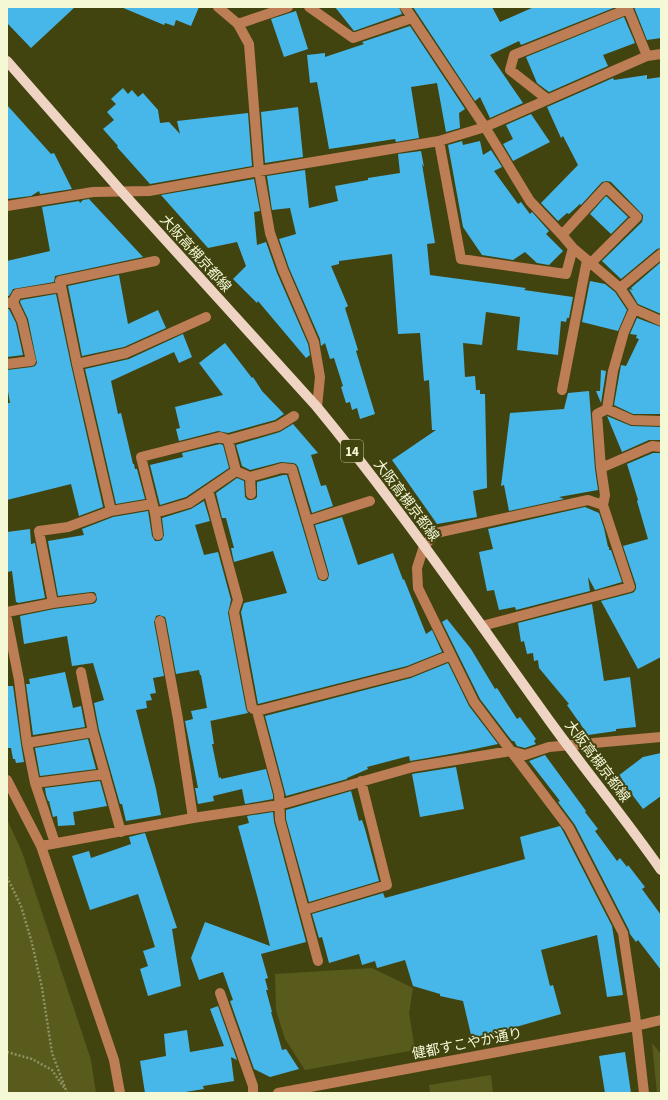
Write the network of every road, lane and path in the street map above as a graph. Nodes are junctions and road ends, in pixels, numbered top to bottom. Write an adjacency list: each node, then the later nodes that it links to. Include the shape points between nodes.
1 (218, 7): 6 (street)
2 (288, 7): 6 (street)
3 (308, 7): 5 (street, via 353,38)
4 (404, 7): 5 (street)
5 (412, 18): 11 (street)
6 (238, 24): 13 (street, via 249,44)
7 (661, 54): 8 (street)
8 (646, 56): 10 (street); 10 (street, via 628,9 514,55 510,70)
9 (7, 61): 14 (main road, 大阪高槻京都線 / 14)
10 (547, 99): 11 (street)
11 (485, 127): 12 (street); 16 (street, via 530,201)
12 (439, 141): 13 (street); 17 (street, via 461,259 566,274)
13 (259, 171): 14 (street, via 149,191); 30 (street, via 270,233 314,342 320,377)
14 (122, 192): 15 (street, via 93,192); 30 (main road, 大阪高槻京都線 / 14)
15 (7, 206)
16 (562, 235): 17 (street); 20 (street, via 606,187 637,217)
17 (573, 248): 20 (street)
18 (661, 254): 22 (street)
19 (155, 261): 21 (street, via 60,281)
20 (589, 262): 22 (street); 29 (street)
21 (61, 287): 23 (street, via 17,294); 28 (street)
22 (620, 288): 24 (street)
23 (10, 302): 27 (street, via 22,321 30,361)
24 (634, 309): 26 (street); 31 (street, via 624,332 613,371)
25 (206, 317): 28 (street, via 126,353)
26 (661, 321)
27 (7, 364)
28 (77, 364): 44 (street)
29 (562, 390)
30 (317, 407): 47 (main road, 大阪高槻京都線 / 14)
31 (607, 409): 33 (street, via 632,420); 36 (street, via 597,414)
32 (294, 416): 34 (street, via 278,426)
33 (661, 421)
34 (228, 440): 37 (street); 43 (street, via 220,437 141,457)
35 (661, 447): 36 (street, via 652,446)
36 (601, 468): 42 (street, via 605,495)
37 (236, 471): 38 (street); 39 (street)
38 (250, 477): 40 (street); 45 (street, via 282,468 292,469)
39 (208, 490): 43 (street, via 189,503); 57 (street, via 238,600 234,612 252,708)
40 (252, 494)
41 (370, 501): 45 (street)
42 (603, 505): 47 (street, via 588,500 436,532); 54 (street, via 630,588)
43 (153, 508): 44 (street); 46 (street)
44 (112, 511): 50 (street, via 68,527 39,531)
45 (307, 521): 48 (street)
46 (158, 535)
47 (424, 546): 54 (main road, 大阪高槻京都線 / 14); 55 (street, via 417,568 418,588)
48 (323, 575)
49 (91, 598): 50 (street)
50 (53, 603): 51 (street)
51 (7, 612)
52 (7, 619): 60 (street, via 19,680)
53 (160, 621): 68 (street)
54 (482, 626): 61 (main road, 大阪高槻京都線 / 14)
55 (451, 655): 57 (street, via 409,672); 62 (street, via 474,702)
56 (81, 672): 58 (street)
57 (257, 711): 67 (street, via 279,794)
58 (93, 732): 60 (street); 63 (street)
59 (661, 738): 61 (street)
60 (27, 743): 66 (street)
61 (568, 746): 62 (street, via 549,747 525,755); 72 (main road, 大阪高槻京都線 / 14)
62 (511, 751): 65 (street, via 413,767); 78 (street, via 569,828 623,933)
63 (105, 774): 66 (street); 69 (street)
64 (7, 780): 71 (street)
65 (361, 781): 67 (street); 74 (street, via 387,885)
66 (35, 783): 70 (street)
67 (279, 805): 68 (street); 74 (street, via 280,820)
68 (193, 818): 69 (street)
69 (121, 832): 70 (street)
70 (55, 843): 71 (street)
71 (41, 846): 81 (street, via 114,1060)
72 (661, 870)
73 (7, 877): 80 (path, via 21,906 32,943 52,1053)
74 (304, 910): 75 (street)
75 (318, 961)
76 (220, 993): 82 (street, via 253,1086)
77 (661, 1020): 78 (street, 健都すこやか通り)
78 (636, 1026): 83 (street, 健都すこやか通り); 84 (street)
79 (7, 1052): 80 (path, via 32,1059 52,1070)
80 (67, 1093)
81 (120, 1093)
82 (253, 1093)
83 (278, 1093)
84 (644, 1093)

